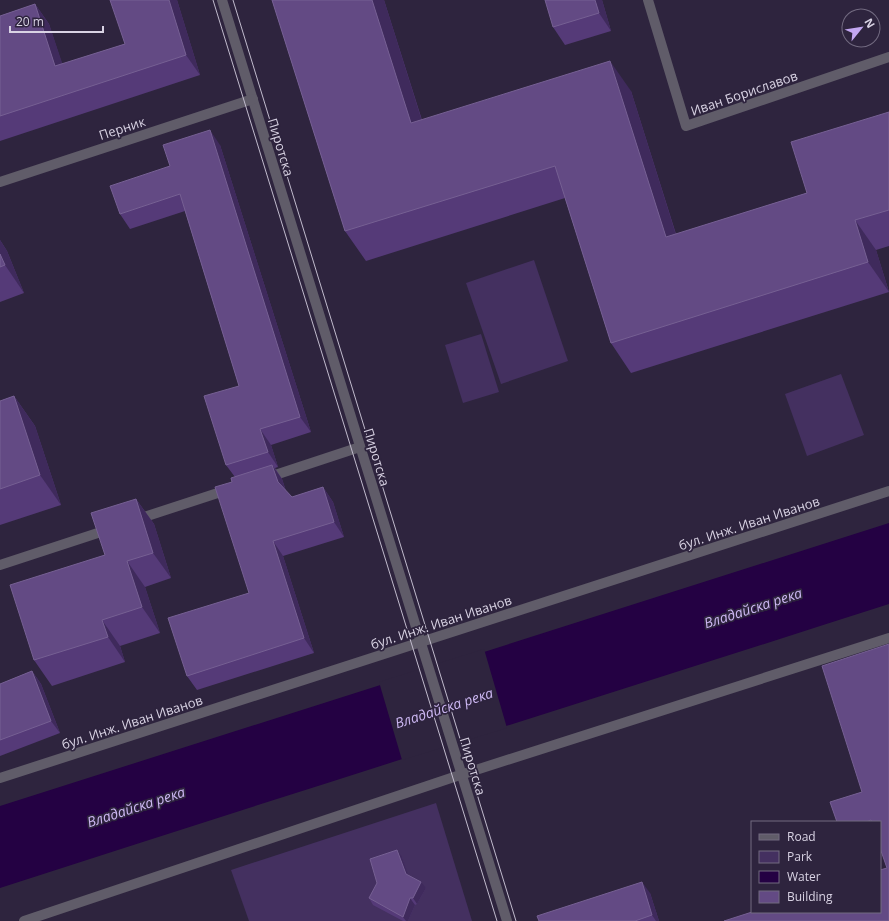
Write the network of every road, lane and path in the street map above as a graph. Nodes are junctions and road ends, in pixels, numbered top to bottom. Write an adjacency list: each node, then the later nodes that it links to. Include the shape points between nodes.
1 (222, 0): 4 (street, Пиротска)
2 (648, 0): 3 (street, Иван Бориславов, via 686,126)
3 (889, 57)
4 (253, 99): 5 (street, Перник); 6 (street, Пиротска)
5 (0, 182)
6 (360, 447): 7 (street); 12 (street, Пиротска)
7 (254, 481)
8 (240, 486): 10 (street)
9 (889, 491): 12 (street, бул. Инж. Иван Иванов)
10 (0, 565)
11 (889, 638): 13 (street)
12 (421, 643): 13 (street, Пиротска); 14 (street, бул. Инж. Иван Иванов)
13 (462, 775): 15 (street); 16 (street, Пиротска)
14 (0, 778)
15 (24, 921)
16 (506, 921)

